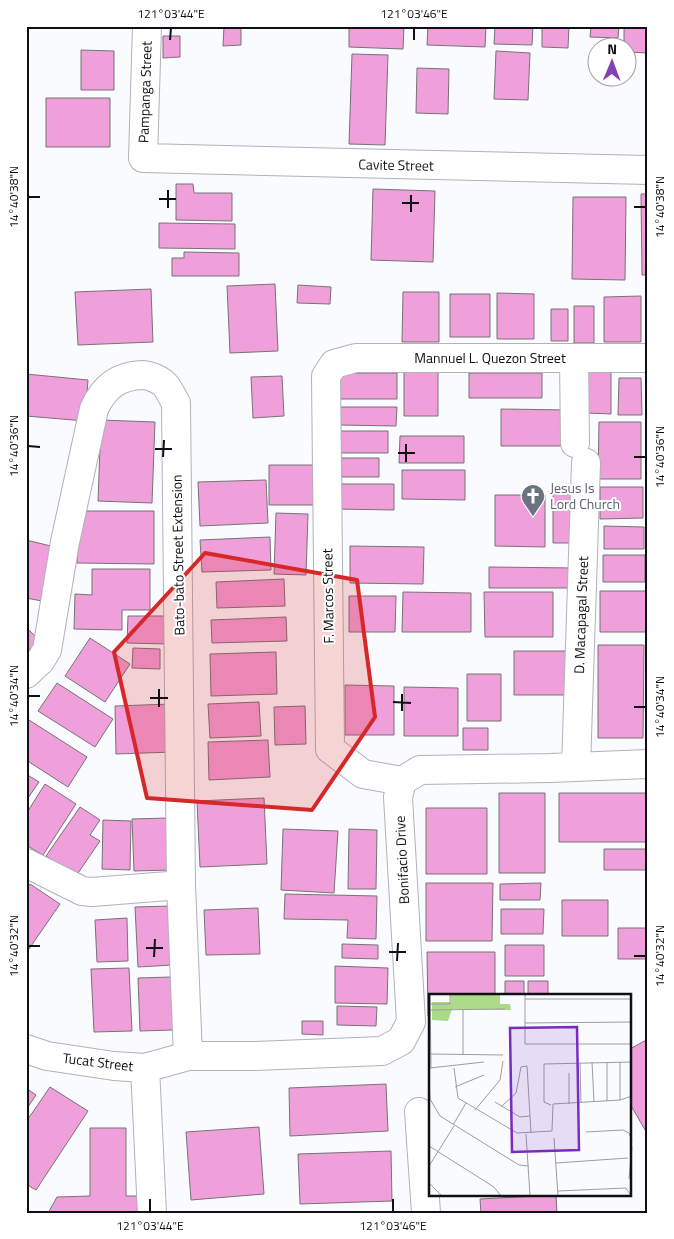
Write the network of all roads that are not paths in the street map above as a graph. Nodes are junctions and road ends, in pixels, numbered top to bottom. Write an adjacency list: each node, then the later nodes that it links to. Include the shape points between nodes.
1 (147, 26): 2 (street, Pampanga Street)
2 (143, 158): 3 (street, Cavite Street)
3 (648, 170)
4 (574, 358): 5 (street, Mannuel L. Quezon Street); 6 (street, Mannuel L. Quezon Street, via 356,358); 9 (street, D. Macapagal Street, via 581,453)
5 (648, 358)
6 (334, 364): 10 (street, F. Marcos Street, via 326,376 330,749 363,774)
7 (26, 674): 12 (street, Bato-bato Street Extension, via 47,650 64,542 94,409 100,396 111,385 129,376 148,376 164,383 176,403)
8 (648, 764): 9 (street)
9 (576, 767): 10 (street, via 420,770)
10 (402, 781): 15 (street, Bonifacio Drive, via 398,797 411,1022 401,1041 382,1051)
11 (26, 863): 12 (street, via 82,891)
12 (181, 885): 14 (street, Bato-bato Street Extension)
13 (26, 1049): 16 (street, Tucat Street, via 47,1056)
14 (188, 1056): 15 (street, Tucat Street); 16 (street, Tucat Street)
15 (260, 1056)
16 (145, 1068): 18 (street)
17 (419, 1112): 19 (street)
18 (152, 1213)
19 (426, 1213)

